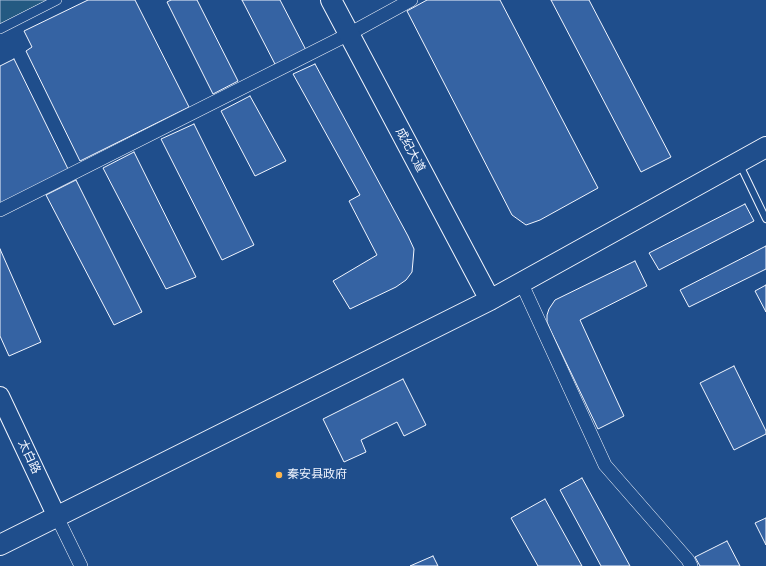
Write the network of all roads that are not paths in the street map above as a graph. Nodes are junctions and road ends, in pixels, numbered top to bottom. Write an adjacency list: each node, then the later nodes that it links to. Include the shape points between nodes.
1 (57, 0): 4 (street)
2 (331, 0): 5 (main road, 成纪大道)
3 (411, 0): 5 (street)
4 (0, 29)
5 (349, 34): 8 (street); 11 (main road, 成纪大道)
6 (766, 147): 7 (main road)
7 (738, 162): 9 (lane); 10 (main road)
8 (0, 210)
9 (766, 219)
10 (521, 282): 11 (main road); 16 (street, via 605,466)
11 (490, 300): 13 (main road)
12 (0, 396): 13 (main road, 太白路)
13 (57, 517): 14 (main road); 15 (street)
14 (0, 546)
15 (80, 566)
16 (692, 566)

